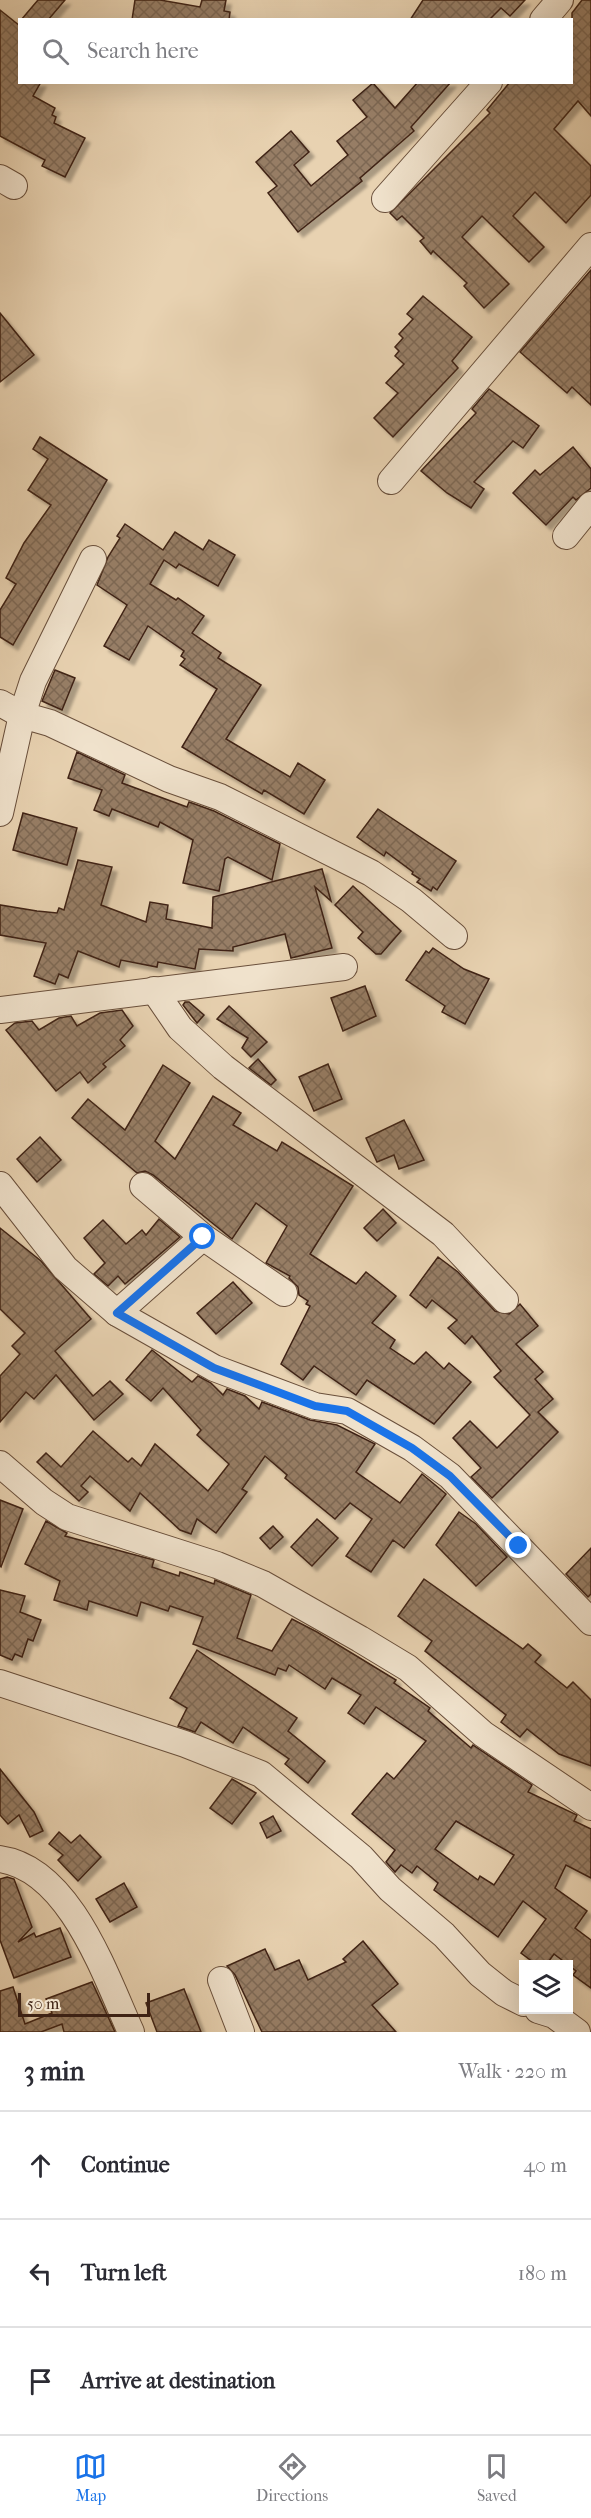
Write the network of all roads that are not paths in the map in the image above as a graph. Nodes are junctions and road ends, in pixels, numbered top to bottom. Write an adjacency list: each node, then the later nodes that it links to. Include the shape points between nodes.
1 (560, 0): 2 (street)
2 (545, 18)
3 (487, 84): 4 (street)
4 (385, 199)
5 (591, 246): 6 (street)
6 (391, 481)
7 (591, 505): 8 (street)
8 (566, 536)
9 (93, 559): 10 (street, via 33,681)
10 (11, 709): 11 (street); 12 (street, via 169,779 220,797 370,873)
11 (0, 813)
12 (454, 936)
13 (344, 967): 14 (street)
14 (154, 990): 15 (street); 20 (street, via 180,1028 223,1067 443,1234)
15 (0, 1010)
16 (0, 1185): 21 (street, via 65,1269)
17 (143, 1186): 18 (street)
18 (203, 1237): 19 (street); 21 (street)
19 (284, 1293)
20 (505, 1300)
21 (117, 1313): 23 (street, via 214,1368 315,1406 347,1411 412,1448 478,1503)
22 (0, 1464): 25 (street, via 67,1518 169,1548 263,1584 360,1639 408,1668 483,1734)
23 (591, 1622)
24 (0, 1683): 28 (street, via 185,1744 261,1774 354,1851 480,1974)
25 (591, 1807)
26 (0, 1859): 30 (street, via 16,1861 31,1869 50,1885 77,1919)
27 (221, 1980): 31 (street)
28 (519, 2000)
29 (551, 2014): 32 (street)
30 (131, 2032)
31 (241, 2032)
32 (577, 2032)

